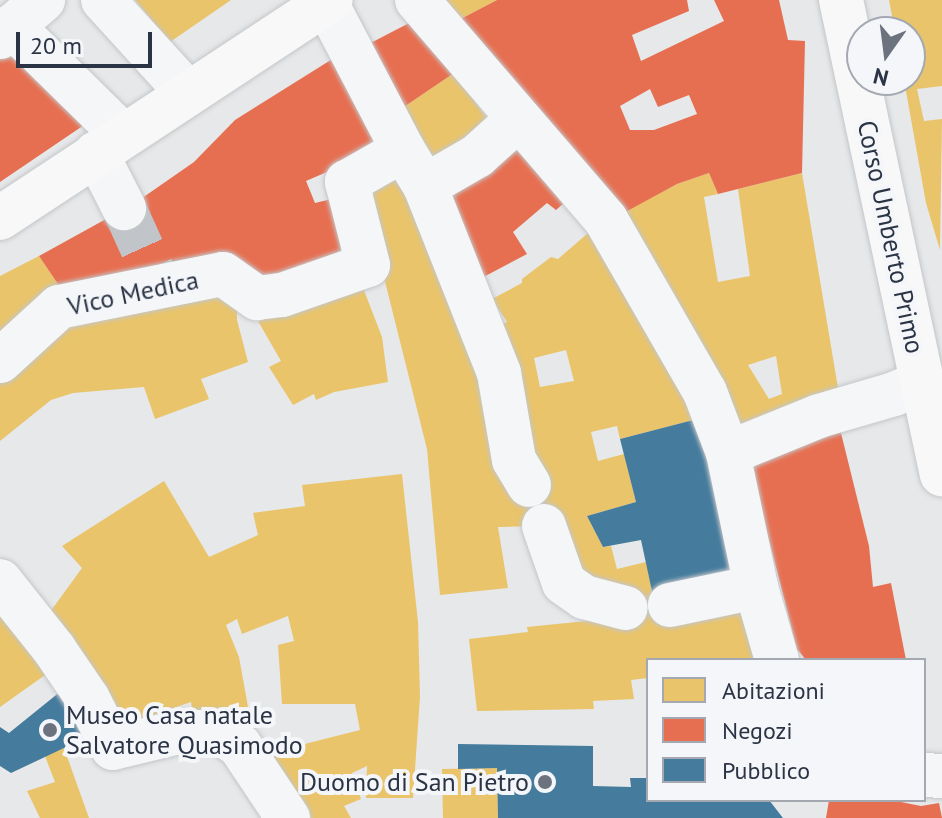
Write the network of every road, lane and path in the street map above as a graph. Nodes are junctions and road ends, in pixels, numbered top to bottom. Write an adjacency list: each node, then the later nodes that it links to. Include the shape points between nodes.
1 (103, 0): 6 (street)
2 (841, 0): 13 (street, Corso Umberto Primo)
3 (311, 5): 6 (street); 9 (street)
4 (426, 11): 7 (street)
5 (18, 21): 8 (street)
6 (188, 93): 8 (street)
7 (518, 119): 9 (street, via 477,156); 14 (street, via 606,220 705,392)
8 (110, 144): 10 (street); 11 (street)
9 (414, 168): 12 (street, Vico Medica, via 347,182 368,265 269,297 257,298 223,274 59,307); 16 (street, via 499,373 514,460)
10 (124, 208)
11 (0, 218)
12 (0, 361)
13 (922, 382): 14 (street); 15 (street, Corso Umberto Primo)
14 (728, 453): 19 (street)
15 (942, 474)
16 (529, 485)
17 (544, 526): 21 (street, via 564,583 584,597)
18 (0, 581): 23 (street, via 63,661 113,748 178,732 220,732 240,746)
19 (756, 587): 20 (street); 22 (street)
20 (670, 605)
21 (626, 608)
22 (776, 658)
23 (288, 818)

